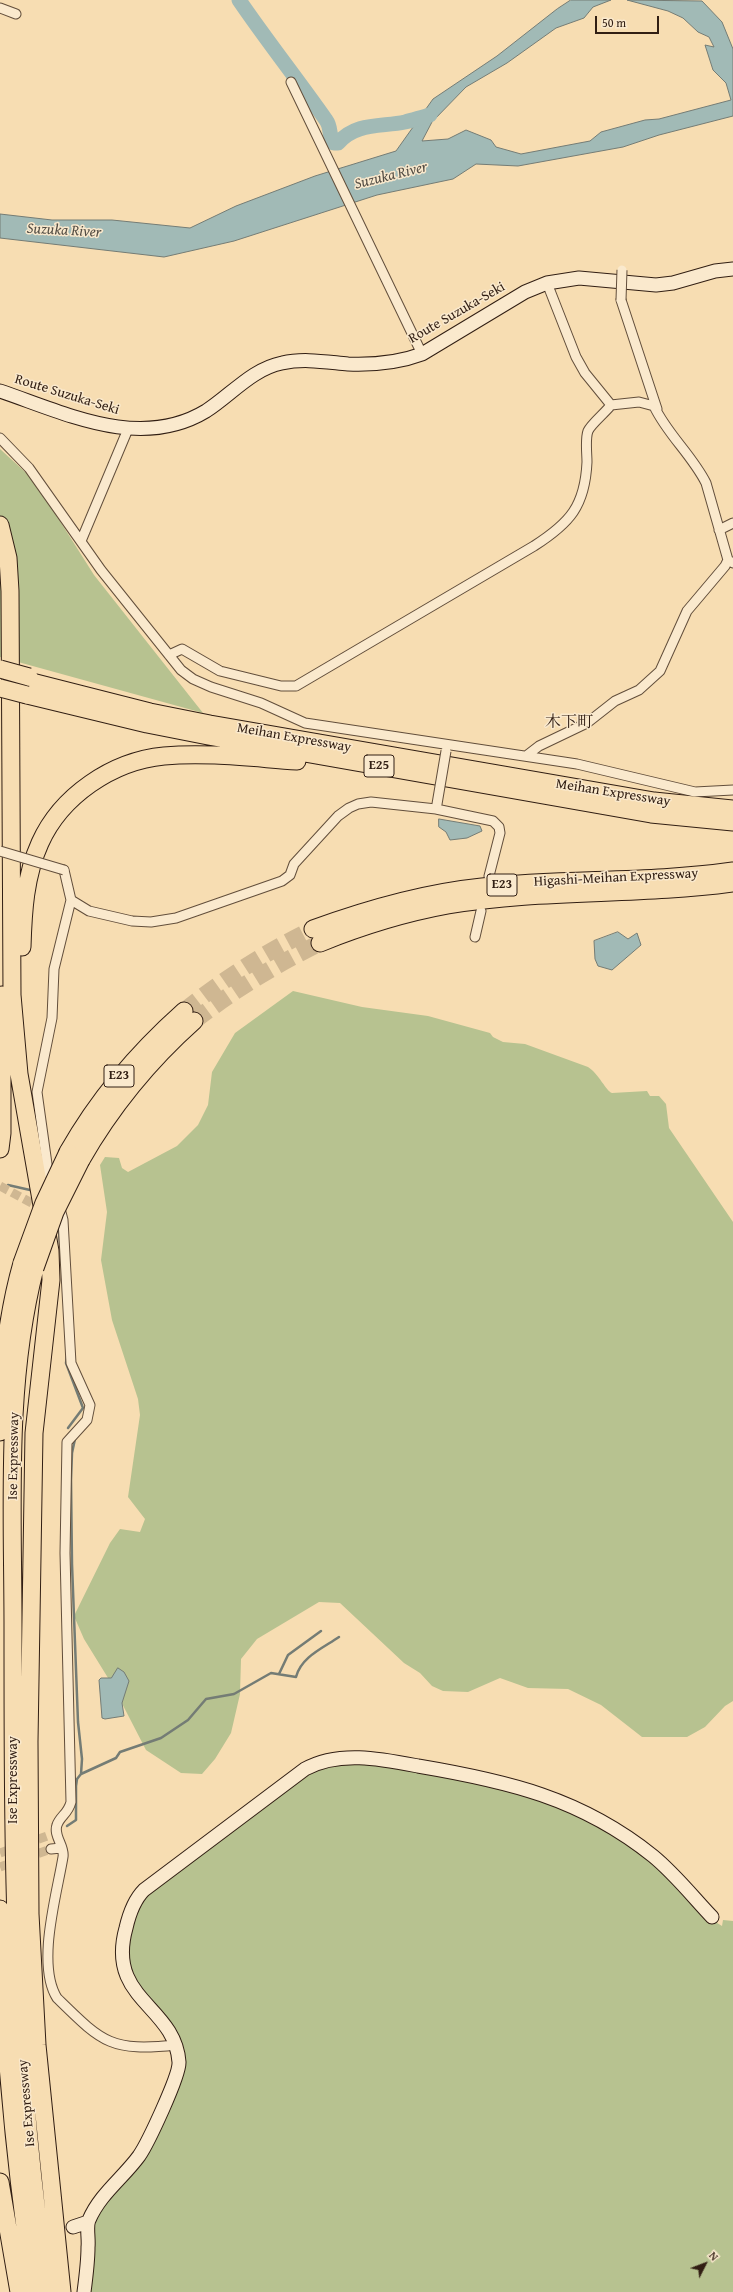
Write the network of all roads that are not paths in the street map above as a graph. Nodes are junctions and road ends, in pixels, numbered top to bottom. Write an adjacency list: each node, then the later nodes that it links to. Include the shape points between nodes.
1 (0, 8): 2 (street)
2 (16, 14)
3 (291, 82): 7 (street)
4 (733, 269): 6 (street, Route Suzuka-Seki, via 656,285 579,278)
5 (622, 270): 10 (street, bridge, via 621,300)
6 (547, 283): 7 (street, Route Suzuka-Seki, via 525,292); 9 (street, via 579,362)
7 (422, 354): 11 (street, Route Suzuka-Seki, via 399,362 374,364 306,360 280,363 256,374 217,404 185,420 151,428)
8 (0, 391): 11 (street, Route Suzuka-Seki, via 92,422)
9 (611, 405): 10 (street, via 649,403); 18 (street, via 588,431 586,478 582,496 576,511 564,526 296,686 281,686 220,671 182,649)
10 (657, 412): 15 (street, via 701,472)
11 (128, 429): 16 (street)
12 (0, 438): 16 (street, via 29,468)
13 (733, 523): 15 (street)
14 (0, 525): 41 (highway, via 7,551 10,591 12,995)
15 (719, 530): 17 (street)
16 (81, 541): 18 (street)
17 (731, 561): 24 (street, via 687,611 660,671 638,690 615,701 587,723 539,746)
18 (169, 654): 23 (street, via 180,670 193,679 261,703 305,723)
19 (0, 669): 21 (highway, bridge)
20 (0, 674): 21 (highway, Meihan Expressway / E25)
21 (28, 684): 22 (highway, Meihan Expressway / E25, bridge); 25 (highway, Meihan Expressway / E25, via 147,724); 29 (highway, Meihan Expressway / E25, via 150,712 654,801)
22 (0, 688)
23 (447, 748): 24 (street); 28 (street, bridge)
24 (526, 756): 27 (street, via 577,764 695,792)
25 (391, 768): 30 (highway, Meihan Expressway / E25, via 651,814); 41 (highway, via 251,757 162,756 120,767 82,790 55,819 40,843 30,872 24,908 21,1012)
26 (0, 776): 42 (highway)
27 (733, 790)
28 (437, 806): 33 (street, via 486,819 499,827 500,833); 36 (street, via 371,802 349,808 338,816 294,864 290,876 282,882 176,918 151,922 132,921 89,911)
29 (733, 809)
30 (733, 822)
31 (0, 851): 36 (street, bridge, via 64,870)
32 (733, 870): 34 (highway, Higashi-Meihan Expressway / E23)
33 (489, 876)
34 (698, 881): 35 (highway, Higashi-Meihan Expressway / E23); 38 (highway, Higashi-Meihan Expressway / E23, via 450,905)
35 (733, 883)
36 (71, 900): 45 (street, via 54,969 52,1018 37,1092 48,1171 61,1218 71,1363 90,1405 87,1420 67,1442 65,1553 71,1802 68,1811 57,1825)
37 (481, 911): 39 (street)
38 (316, 936)
39 (475, 937)
40 (189, 1016): 43 (highway, E23, bridge, via 75,1156 54,1212)
41 (26, 1123): 58 (highway, via 50,1251 51,1280 34,1433 29,1741 30,1914 37,2045)
42 (0, 1149)
43 (28, 1265): 44 (highway, Ise Expressway / E23, via 13,1293 3,1359); 57 (highway, Ise Expressway / E23, via 15,1390 15,1927 26,2108)
44 (0, 1432)
45 (56, 1832): 46 (street); 47 (street)
46 (47, 1836)
47 (61, 1848): 48 (street); 51 (street, via 64,1852 49,1949 49,1992 92,2033 118,2046 143,2049)
48 (51, 1849)
49 (0, 1909): 56 (highway, Ise Expressway, via 12,2108)
50 (712, 1918): 51 (street, via 653,1856 598,1820 556,1798 507,1784 383,1760 329,1760 305,1769 139,1895 128,1919 121,1944 124,1972 134,1990 166,2027)
51 (176, 2045): 53 (street, via 180,2062 177,2076 140,2155 107,2190)
52 (0, 2182): 55 (highway)
53 (88, 2222): 54 (street); 59 (street)
54 (73, 2227)
55 (19, 2292)
56 (34, 2292)
57 (48, 2292)
58 (62, 2292)
59 (84, 2292)

